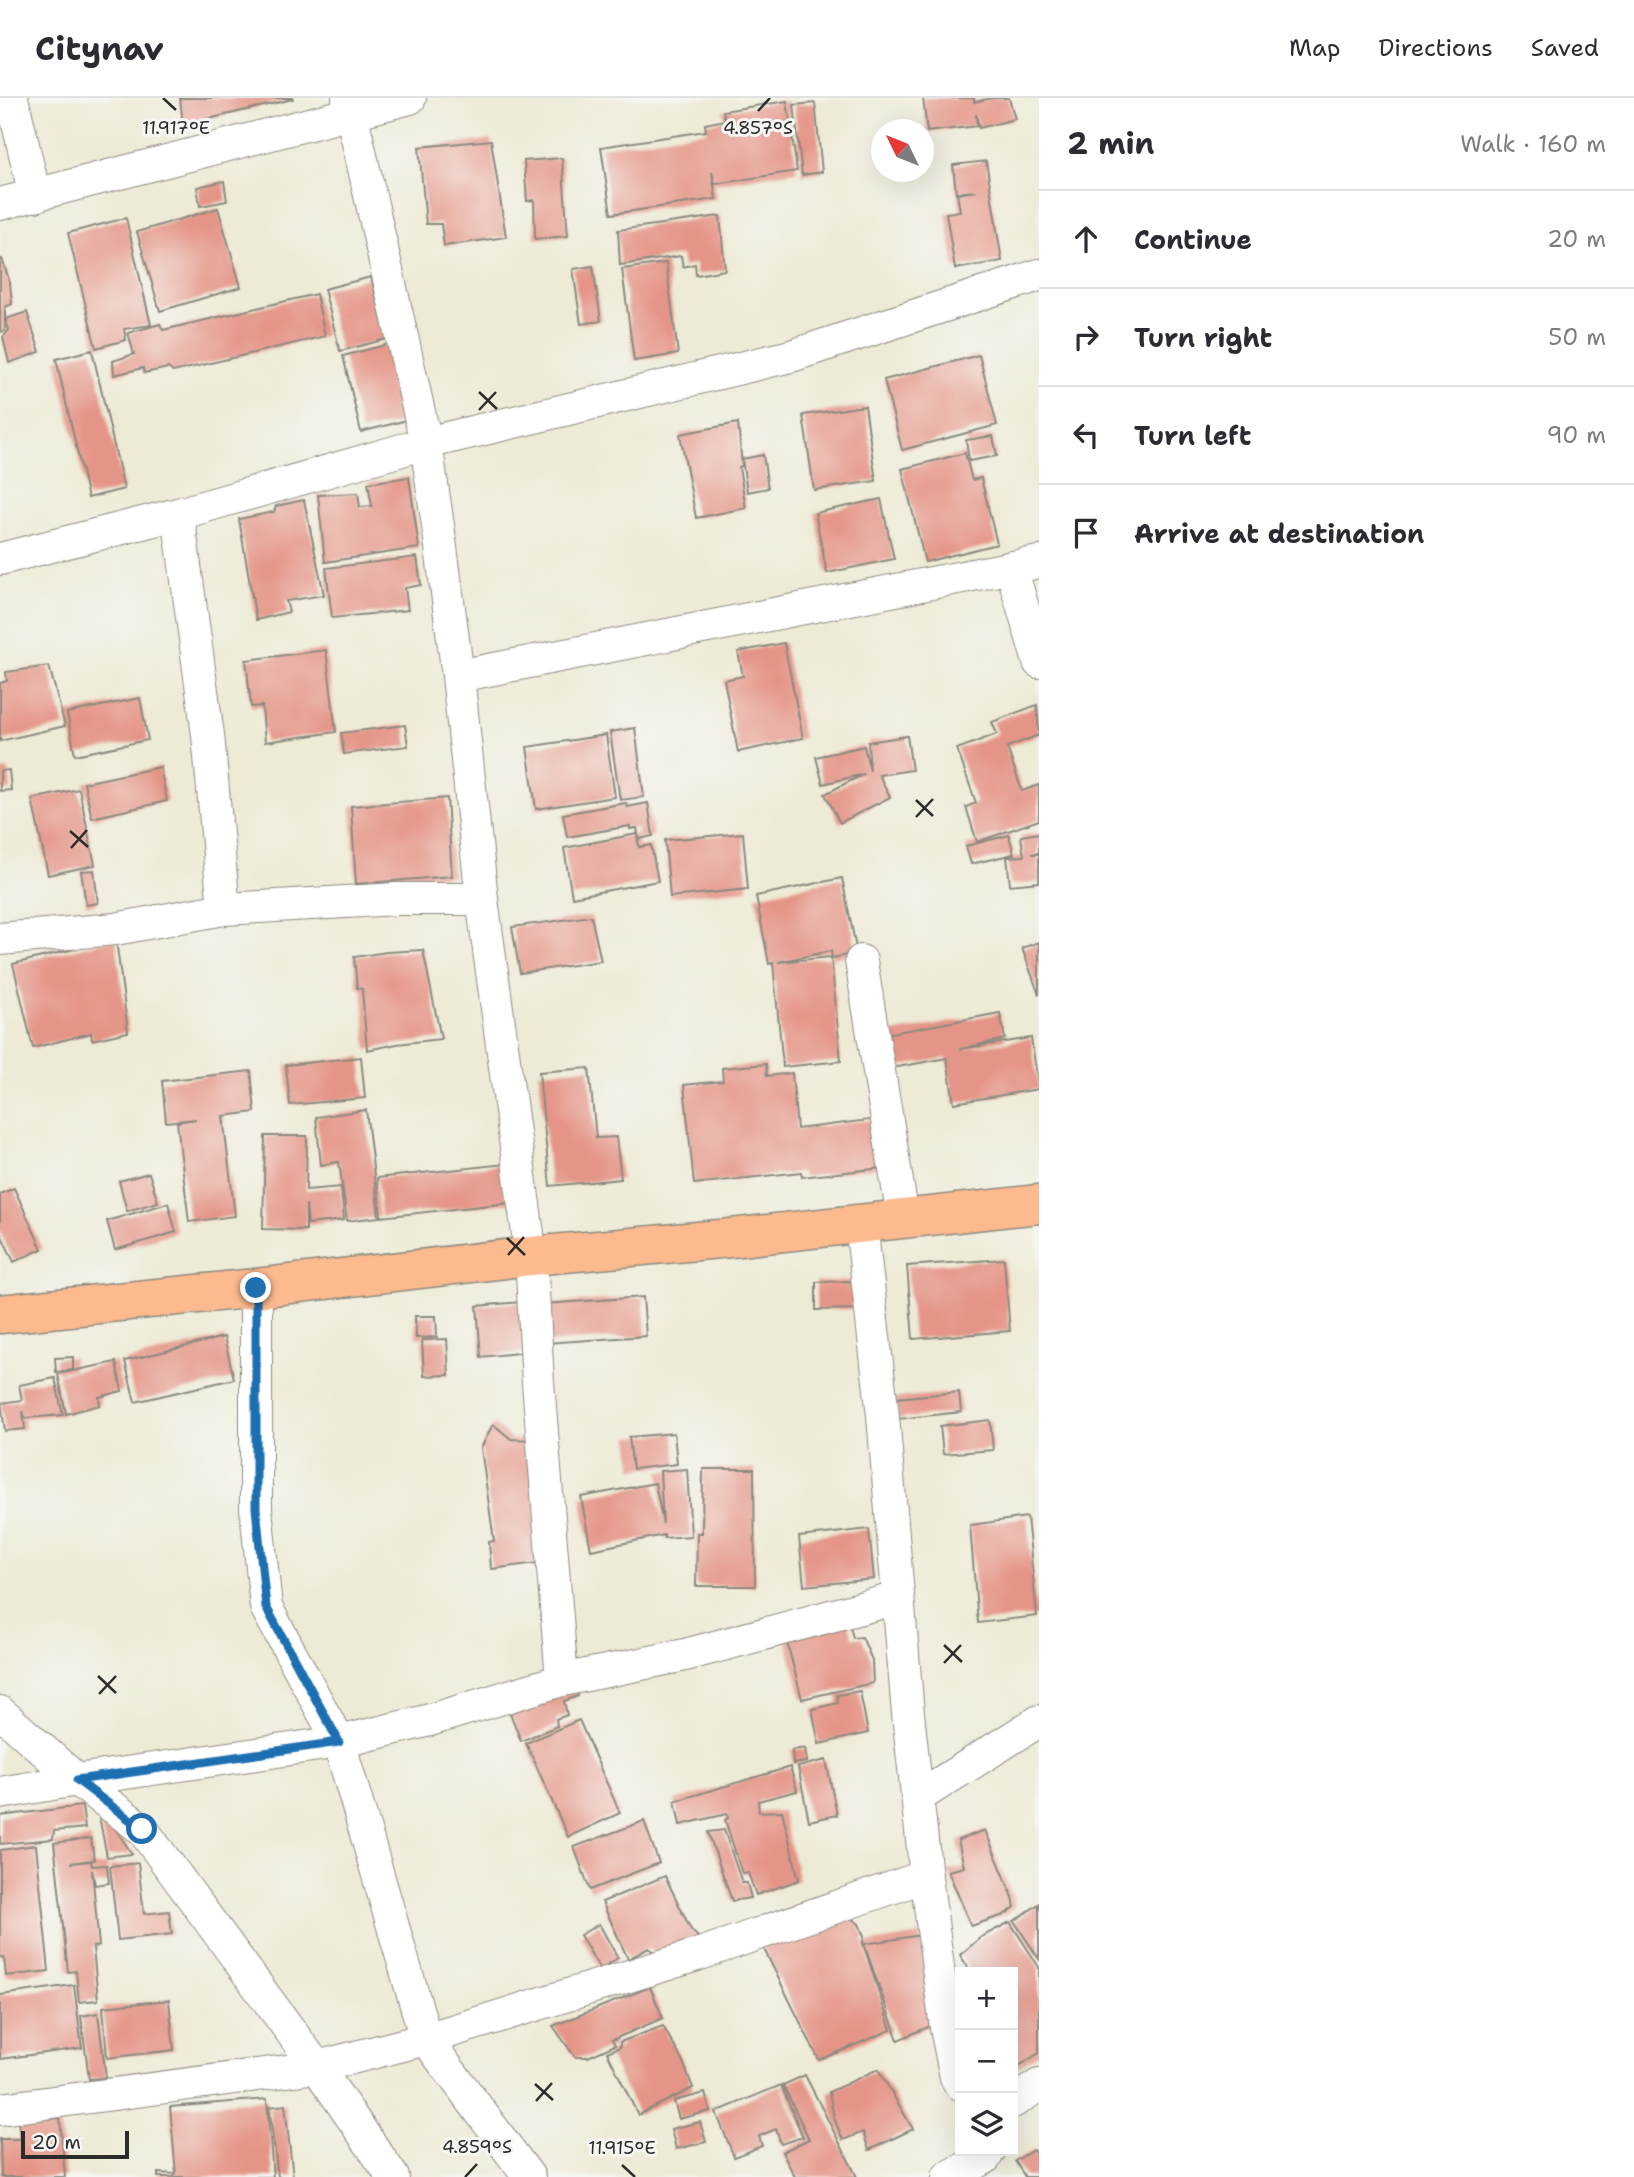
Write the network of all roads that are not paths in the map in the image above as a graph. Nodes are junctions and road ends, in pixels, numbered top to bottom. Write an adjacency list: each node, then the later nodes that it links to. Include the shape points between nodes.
1 (12, 98): 4 (street)
2 (410, 98): 3 (street)
3 (350, 105): 4 (street); 7 (street)
4 (35, 196): 5 (street)
5 (0, 204)
6 (1039, 275): 7 (street, via 791,356)
7 (426, 443): 8 (street); 12 (street)
8 (178, 514): 9 (street); 14 (street, via 208,735)
9 (0, 559)
10 (1025, 564): 11 (street); 12 (street)
11 (1039, 662)
12 (458, 676): 13 (street)
13 (482, 899): 14 (street); 20 (street)
14 (223, 909): 15 (street, via 115,929)
15 (0, 939)
16 (861, 961): 18 (street)
17 (1039, 1204): 18 (highway)
18 (903, 1218): 19 (highway)
19 (861, 1224): 20 (highway); 23 (street)
20 (531, 1256): 21 (highway); 24 (street)
21 (256, 1288): 22 (highway); 27 (street, via 256,1508 266,1607)
22 (0, 1314)
23 (898, 1598): 24 (street, via 685,1655); 30 (street)
24 (562, 1680): 27 (street)
25 (0, 1712): 28 (street)
26 (1039, 1721): 30 (street)
27 (339, 1742): 28 (street); 32 (street)
28 (77, 1780): 29 (street); 33 (street, via 142,1829)
29 (0, 1793)
30 (918, 1797): 31 (street)
31 (926, 1876): 32 (street, via 697,1955); 34 (street)
32 (426, 2039): 33 (street); 40 (street)
33 (317, 2067): 37 (street); 39 (street)
34 (955, 2072)
35 (1039, 2085): 36 (street)
36 (1018, 2099)
37 (0, 2109)
38 (986, 2156): 41 (street)
39 (393, 2177)
40 (530, 2177)
41 (948, 2177)

